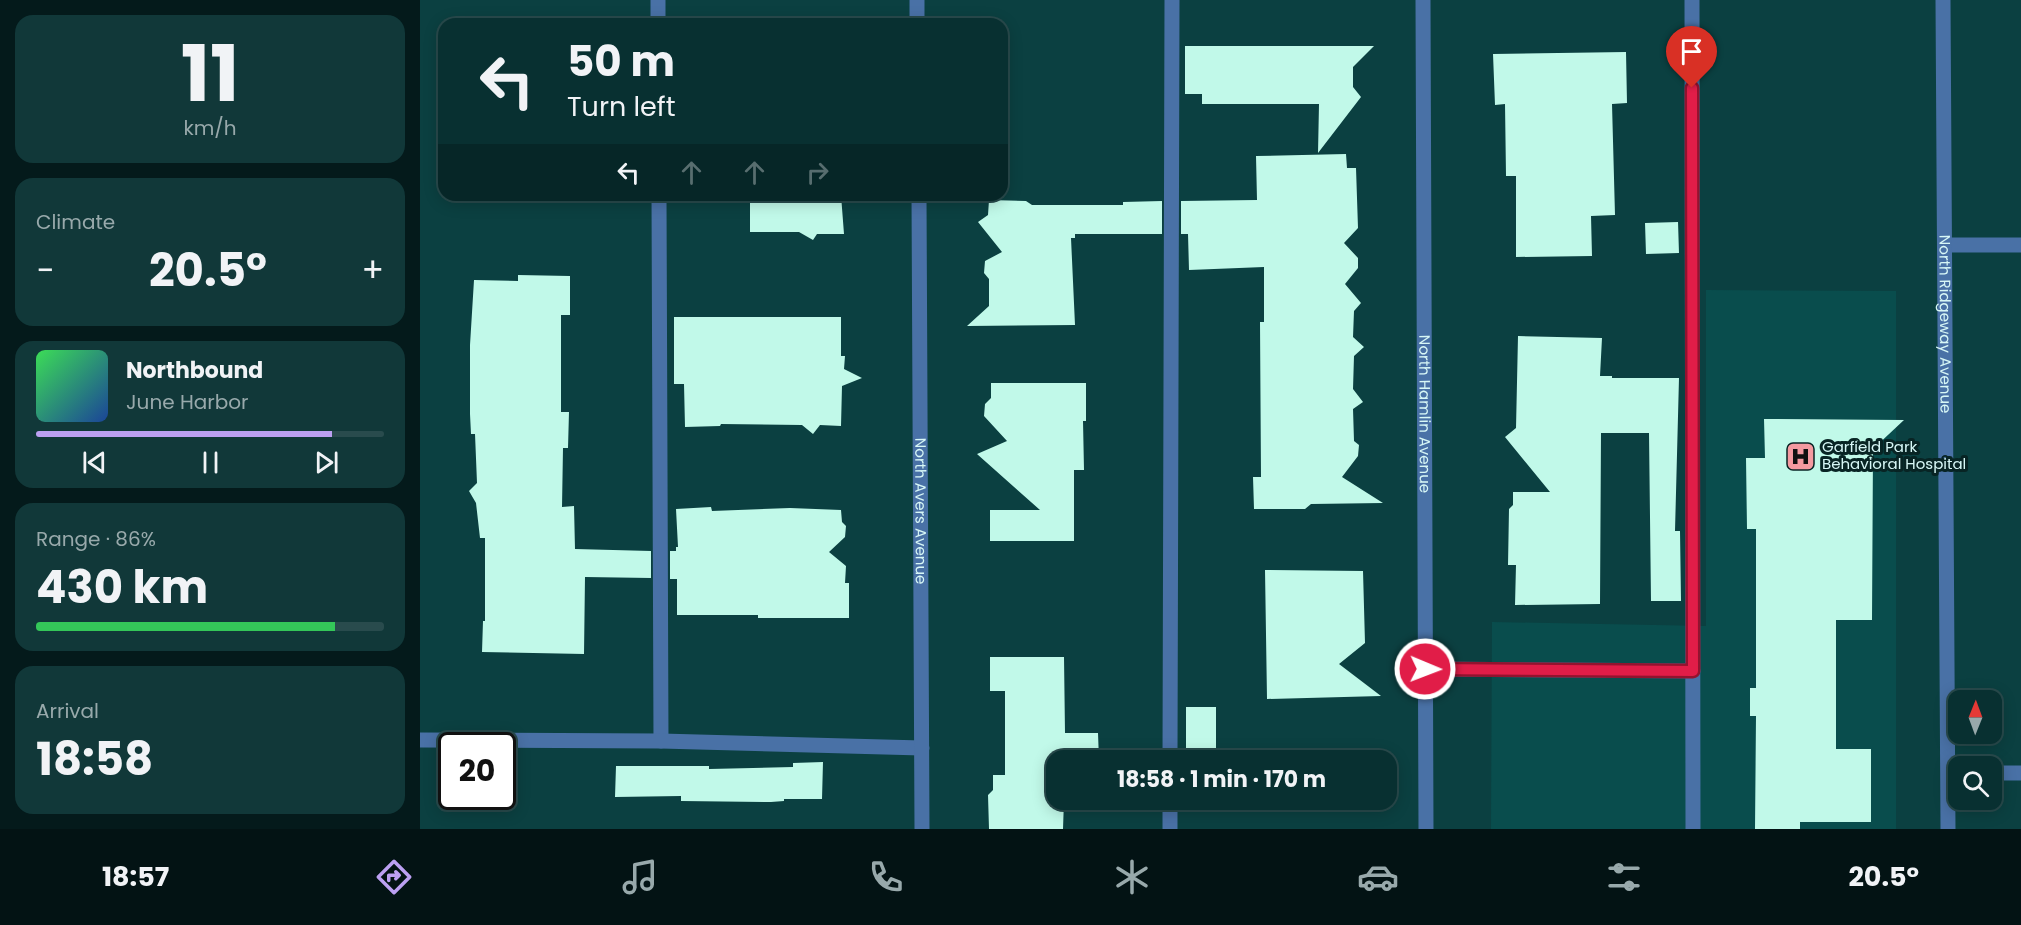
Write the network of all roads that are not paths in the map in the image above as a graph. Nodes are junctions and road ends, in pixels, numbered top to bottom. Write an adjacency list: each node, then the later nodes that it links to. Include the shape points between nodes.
1 (658, 0): 7 (street)
2 (917, 0): 8 (street)
3 (1173, 0): 18 (street)
4 (1423, 0): 13 (street, North Hamlin Avenue)
5 (1692, 0): 14 (street)
6 (1943, 0): 11 (street, North Ridgeway Avenue)
7 (658, 18)
8 (917, 18)
9 (659, 201): 16 (street)
10 (918, 201): 17 (street, North Avers Avenue)
11 (1945, 245): 12 (street); 19 (street, North Ridgeway Avenue)
12 (2021, 245)
13 (1425, 669): 14 (street); 26 (street, North Hamlin Avenue)
14 (1693, 671): 27 (street)
15 (420, 740): 16 (street)
16 (662, 741): 17 (street)
17 (922, 748): 24 (street, North Avers Avenue)
18 (1170, 750)
19 (1953, 756)
20 (2002, 773): 21 (street)
21 (2021, 773)
22 (1170, 810): 25 (street)
23 (1950, 810): 28 (street, North Ridgeway Avenue)
24 (922, 829)
25 (1170, 829)
26 (1426, 829)
27 (1693, 829)
28 (1948, 829)

